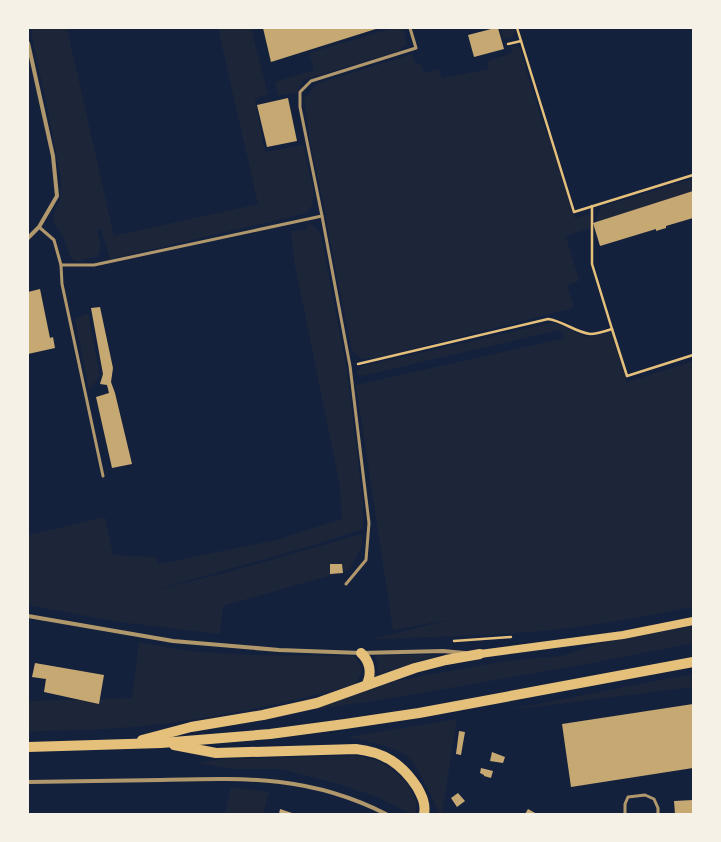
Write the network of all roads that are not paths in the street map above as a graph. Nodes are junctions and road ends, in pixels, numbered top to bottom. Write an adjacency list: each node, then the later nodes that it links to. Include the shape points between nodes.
1 (410, 28): 3 (lane, via 416,48 311,81 300,92 300,107)
2 (28, 43): 4 (street, via 53,156 58,196)
3 (322, 216): 6 (lane, via 94,266); 8 (lane, via 350,366 369,523 366,560)
4 (39, 227): 5 (street); 6 (lane, via 54,240)
5 (28, 238)
6 (61, 265): 7 (lane, via 62,284)
7 (103, 476)
8 (346, 584)
9 (28, 616): 11 (street, via 173,641 279,650)
10 (693, 621): 12 (main road, via 623,636)
11 (361, 653): 12 (street, via 443,651); 14 (main road, via 367,660 370,670)
12 (480, 654): 14 (main road, via 415,668)
13 (693, 662): 15 (main road, via 419,714 270,734)
14 (367, 684): 16 (main road, via 317,703 191,727)
15 (161, 743): 16 (main road); 20 (main road, via 216,753 367,750 378,753 403,768 419,791 424,802)
16 (122, 745): 17 (main road)
17 (28, 747)
18 (28, 782): 19 (street, via 244,778 310,786 338,794)
19 (386, 814)
20 (424, 814)
21 (625, 814): 22 (lane, via 628,797 645,795 654,799)
22 (658, 814)

